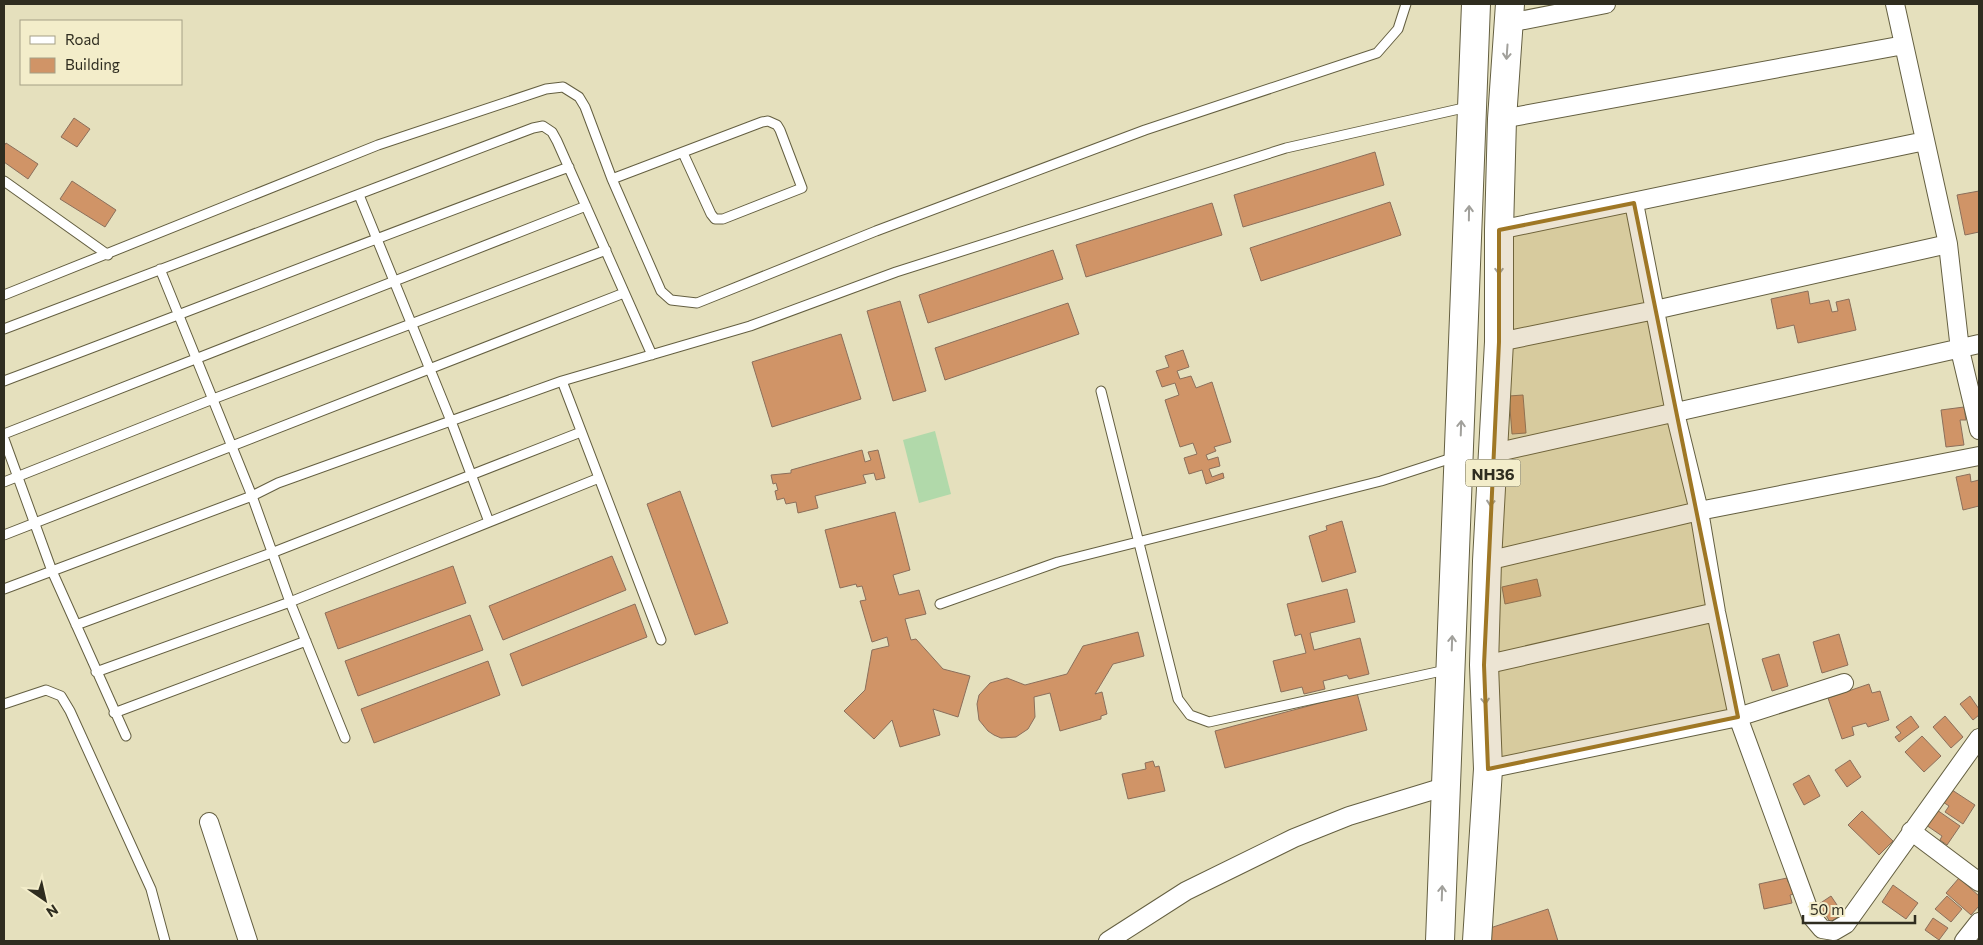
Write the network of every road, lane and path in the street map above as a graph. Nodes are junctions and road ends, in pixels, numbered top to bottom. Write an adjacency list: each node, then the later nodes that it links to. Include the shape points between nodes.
1 (1406, 4): 12 (lane, via 1398,29 1377,53 1145,130 876,231 697,303 672,300 660,290)
2 (1476, 4): 7 (highway, NH36)
3 (1606, 4): 5 (street)
4 (1895, 4): 6 (street)
5 (1510, 13): 8 (highway, NH36, one-way to 8)
6 (1904, 45): 8 (street); 9 (street)
7 (1471, 106): 33 (lane, via 1286,148 896,272 750,326); 48 (highway, NH36, one-way to 7)
8 (1502, 119): 17 (highway, NH36)
9 (1925, 141): 15 (street); 19 (street)
10 (683, 153): 10 (lane, via 716,219 802,188 780,130 773,122 762,122); 12 (lane)
11 (569, 167): 14 (lane, via 552,132 543,126); 16 (lane); 18 (lane)
12 (612, 179): 21 (lane, via 579,97 562,87 546,89 378,145)
13 (4, 181): 21 (lane)
14 (359, 194): 18 (lane); 22 (lane)
15 (1634, 203): 17 (street); 26 (street)
16 (586, 206): 20 (lane); 23 (lane)
17 (1499, 230): 30 (highway, NH36, one-way to 30)
18 (376, 238): 23 (lane); 27 (lane)
19 (1948, 244): 26 (street); 32 (street)
20 (606, 250): 24 (lane); 28 (lane)
21 (108, 255): 25 (lane)
22 (160, 269): 27 (lane); 29 (lane)
23 (394, 281): 28 (lane); 34 (lane)
24 (624, 293): 33 (lane); 35 (lane)
25 (4, 295)
26 (1655, 310): 30 (street); 40 (street)
27 (179, 316): 34 (lane); 36 (lane)
28 (411, 324): 35 (lane); 39 (lane)
29 (4, 329)
30 (1499, 342): 47 (highway, NH36)
31 (1979, 344): 32 (street)
32 (1960, 350): 40 (street); 42 (street)
33 (652, 355): 37 (lane)
34 (196, 358): 39 (lane); 44 (lane)
35 (429, 368): 41 (lane); 46 (lane)
36 (4, 381)
37 (562, 381): 41 (lane); 43 (lane)
38 (1101, 391): 59 (lane)
39 (213, 399): 46 (lane); 51 (lane)
40 (1675, 413): 47 (street); 55 (street)
41 (451, 421): 50 (lane); 54 (lane, via 278,483)
42 (1979, 430)
43 (581, 432): 50 (lane); 52 (lane)
44 (4, 434)
45 (4, 439): 51 (lane)
46 (232, 445): 54 (lane); 56 (lane)
47 (1494, 453): 61 (highway, NH36, one-way to 61)
48 (1460, 456): 59 (lane, via 1381,481); 71 (highway, NH36, one-way to 48)
49 (1979, 456): 55 (street)
50 (472, 476): 57 (lane); 60 (lane)
51 (18, 477): 53 (lane); 56 (lane)
52 (599, 478): 57 (lane); 68 (lane)
53 (4, 482)
54 (252, 496): 60 (lane); 62 (lane)
55 (1699, 511): 61 (street); 66 (street)
56 (34, 522): 58 (lane); 62 (lane)
57 (489, 522): 64 (lane)
58 (4, 535)
59 (1138, 544): 65 (lane, via 1058,562); 71 (lane, via 1178,699 1190,715 1210,722)
60 (274, 552): 64 (lane); 67 (lane)
61 (1487, 561): 70 (highway, NH36)
62 (52, 571): 63 (lane); 67 (lane)
63 (4, 589)
64 (290, 602): 69 (lane); 72 (lane)
65 (940, 604)
66 (1716, 612): 70 (street); 76 (street)
67 (76, 625): 72 (lane)
68 (661, 640)
69 (306, 641): 75 (lane); 78 (lane)
70 (1484, 665): 80 (highway, NH36, one-way to 80)
71 (1451, 669): 81 (highway, NH36)
72 (96, 672): 75 (lane)
73 (1844, 683): 76 (street)
74 (4, 704): 86 (lane, via 46,690 61,696 151,889)
75 (114, 713): 77 (lane)
76 (1738, 718): 80 (street); 83 (street, via 1812,916 1822,930 1834,931 1846,924)
77 (126, 736)
78 (345, 738)
79 (1979, 738): 83 (street)
80 (1488, 769): 90 (highway, NH36)
81 (1447, 786): 88 (street, via 1349,816 1294,838 1186,891); 89 (highway, NH36, one-way to 81)
82 (209, 822): 87 (street)
83 (1911, 831): 84 (street)
84 (1979, 882)
85 (1979, 922): 91 (street)
86 (166, 941)
87 (248, 941)
88 (1108, 941)
89 (1440, 941)
90 (1477, 941)
91 (1964, 941)

